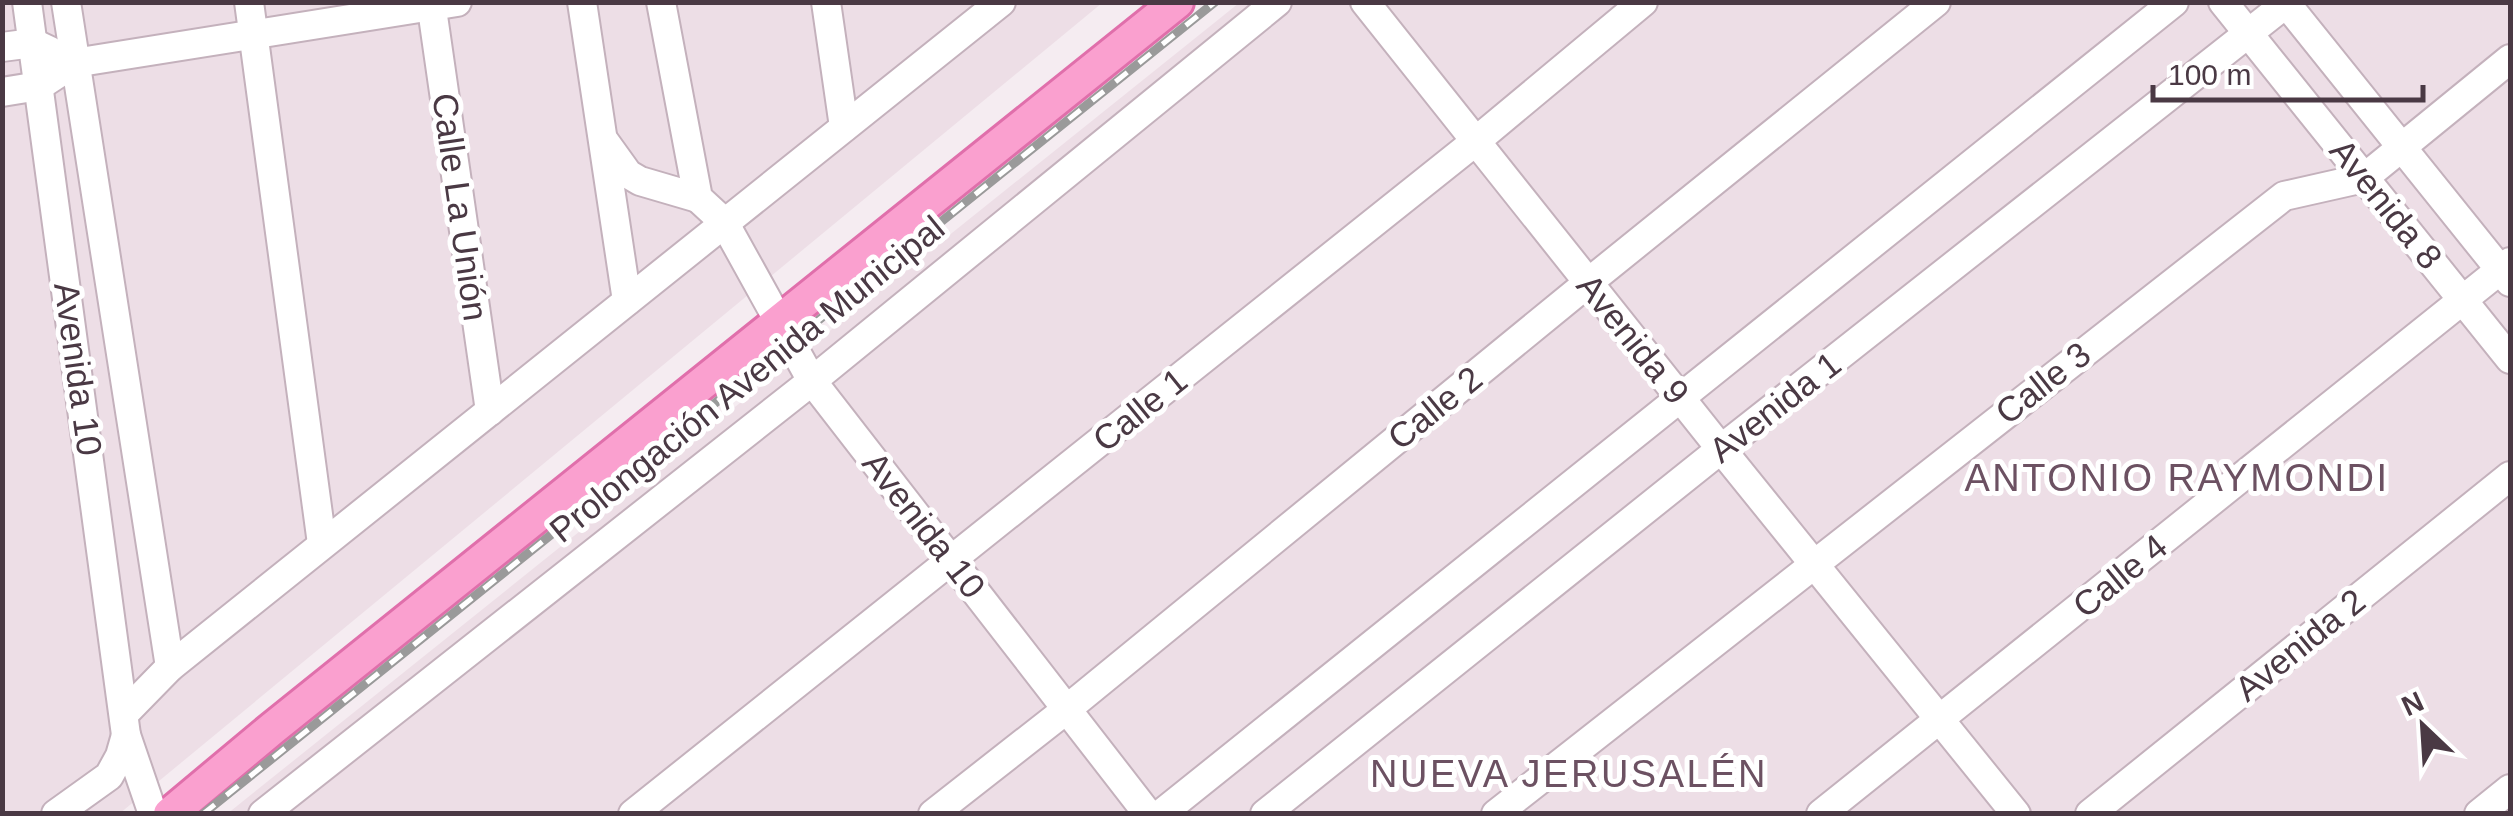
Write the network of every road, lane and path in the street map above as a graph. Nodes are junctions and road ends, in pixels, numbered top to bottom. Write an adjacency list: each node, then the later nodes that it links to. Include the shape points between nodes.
1 (27, 2): 19 (street, Avenida 10)
2 (66, 2): 22 (street, Avenida 10)
3 (249, 2): 17 (street)
4 (582, 2): 26 (street)
5 (661, 2): 30 (street)
6 (826, 2): 25 (street)
7 (1001, 2): 25 (street)
8 (1177, 2): 36 (main road, Prolongación Avenida Municipal)
9 (1277, 2): 38 (street, Prolongación Avenida Municipal)
10 (1366, 2): 27 (street, Avenida 9)
11 (1643, 2): 27 (street, Calle 1)
12 (1936, 2): 33 (street, Calle 2)
13 (2174, 2): 39 (street, Avenida 1)
14 (2223, 2): 18 (street, Avenida 8)
15 (2286, 3): 18 (street, Avenida 1); 28 (street, Avenida 8)
16 (439, 4): 17 (street); 40 (street, Calle La Unión)
17 (253, 34): 22 (street); 43 (street)
18 (2248, 34): 29 (street, Avenida 8); 41 (street, Avenida 1)
19 (33, 42): 20 (street); 22 (street); 23 (street, Avenida 10)
20 (2, 47)
21 (2510, 59): 28 (street, Calle 3)
22 (74, 62): 23 (street); 46 (street, Avenida 10)
23 (39, 86): 24 (street); 49 (street, Avenida 10)
24 (2, 92)
25 (844, 127): 31 (street)
26 (602, 138): 30 (street, via 628,174); 35 (street)
27 (1476, 142): 33 (street, Avenida 9); 44 (street, Calle 1)
28 (2403, 148): 29 (street, Calle 3); 32 (street, Avenida 8)
29 (2364, 178): 34 (street, Avenida 8); 45 (street, Calle 3, via 2284,196)
30 (698, 198): 31 (street, Avenida 10)
31 (724, 222): 35 (street); 36 (street, Avenida 10)
32 (2507, 272): 34 (street, Calle 4)
33 (1588, 282): 39 (street, Avenida 9); 47 (street, Calle 2)
34 (2464, 300): 37 (street, Avenida 8); 48 (street, Calle 4)
35 (628, 301): 40 (street)
36 (779, 322): 38 (street, Avenida 10); 54 (main road, Prolongación Avenida Municipal)
37 (2510, 358)
38 (812, 381): 44 (street, Avenida 10); 51 (street, Prolongación Avenida Municipal)
39 (1680, 397): 41 (street, Avenida 9); 58 (street, Avenida 1)
40 (490, 412): 43 (street)
41 (1721, 449): 45 (street, Avenida 9); 59 (street, Avenida 1)
42 (2510, 476): 63 (street, Avenida 2)
43 (322, 544): 46 (street)
44 (951, 560): 47 (street, Avenida 10); 55 (street, Calle 1)
45 (1813, 563): 48 (street, Avenida 9); 60 (street, Calle 3)
46 (170, 667): 49 (street)
47 (1067, 709): 56 (street, Calle 2); 57 (street, Avenida 10)
48 (1940, 720): 61 (street, Calle 4); 62 (street, Avenida 9)
49 (126, 724): 52 (street, via 109,776); 53 (street, Avenida 10)
50 (2510, 789): 64 (street)
51 (274, 810)
52 (56, 814)
53 (153, 814)
54 (170, 814)
55 (634, 814)
56 (934, 814)
57 (1148, 814)
58 (1162, 814)
59 (1264, 814)
60 (1496, 814)
61 (1822, 814)
62 (2016, 814)
63 (2090, 814)
64 (2478, 814)

